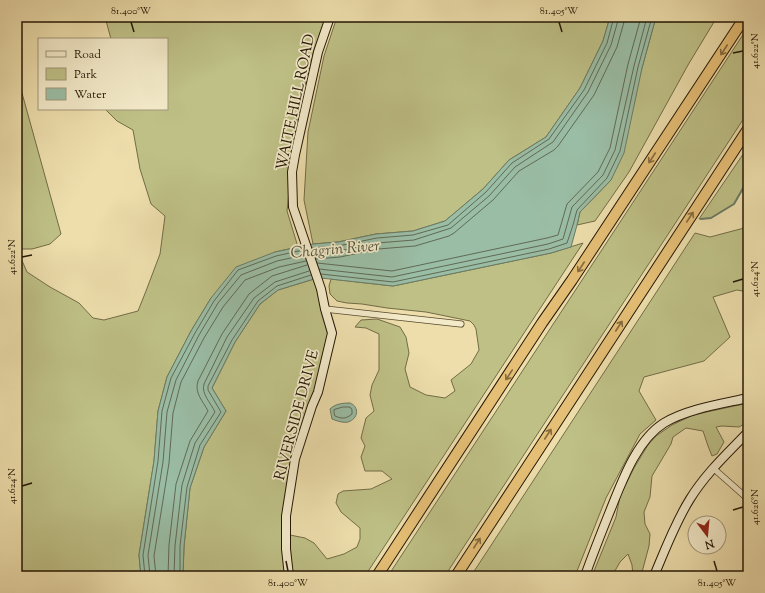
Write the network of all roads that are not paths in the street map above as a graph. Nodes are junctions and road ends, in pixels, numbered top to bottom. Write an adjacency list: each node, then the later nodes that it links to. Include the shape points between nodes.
1 (330, 17): 4 (street, WAITE HILL ROAD, via 318,52 292,172 293,207 321,289)
2 (745, 17): 11 (highway, one-way to 11)
3 (748, 129): 12 (highway, one-way to 3)
4 (325, 309): 5 (street); 10 (street, RIVERSIDE DRIVE, via 332,333 318,392 295,459 286,516)
5 (461, 324)
6 (748, 398): 13 (street, via 684,413 663,424 649,436 623,479)
7 (748, 432): 8 (street)
8 (713, 468): 9 (street); 14 (street, via 691,498 672,533)
9 (748, 499)
10 (289, 576)
11 (378, 576)
12 (456, 576)
13 (585, 576)
14 (654, 576)

